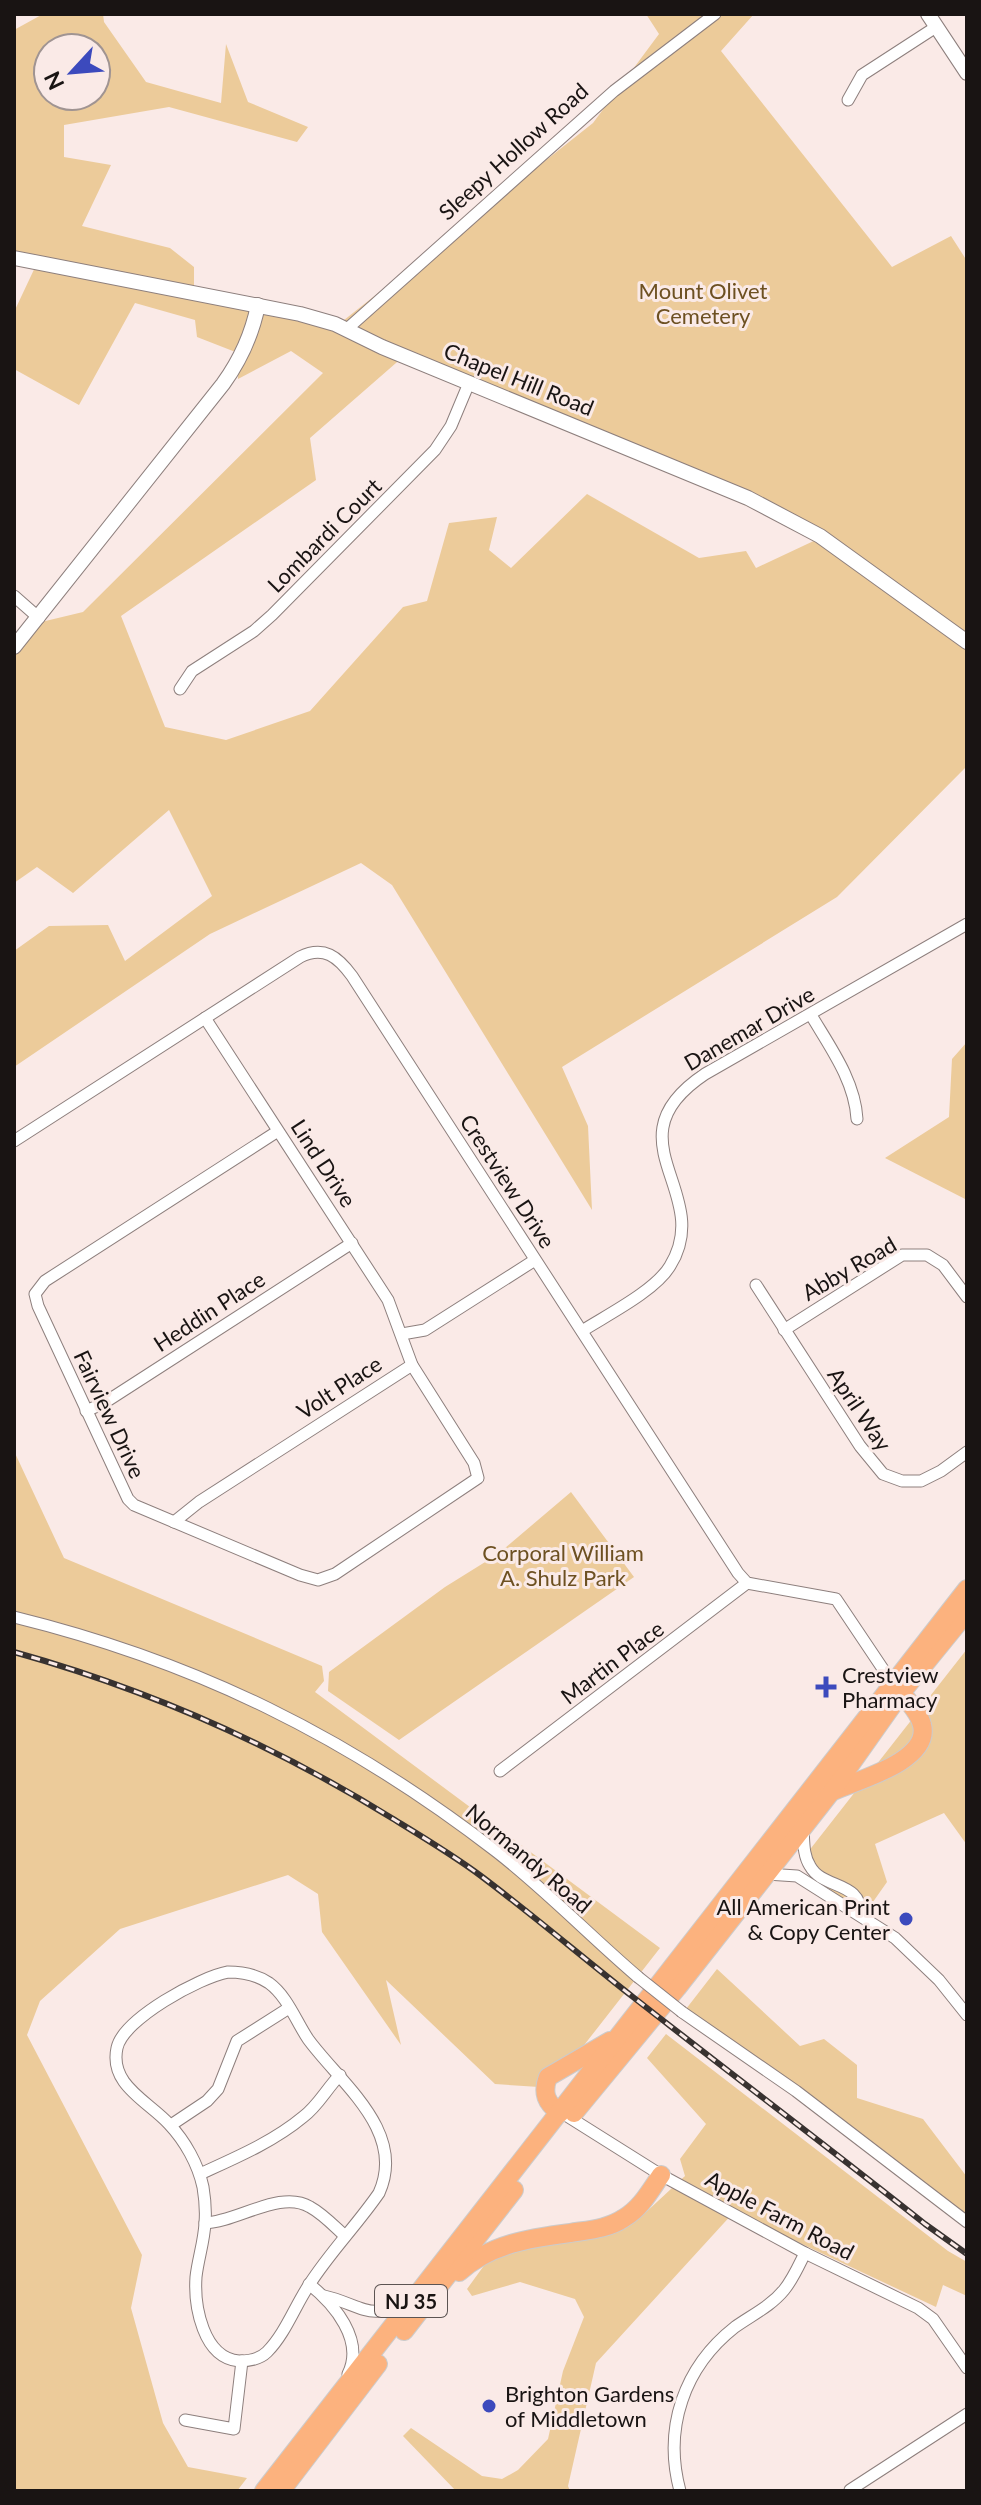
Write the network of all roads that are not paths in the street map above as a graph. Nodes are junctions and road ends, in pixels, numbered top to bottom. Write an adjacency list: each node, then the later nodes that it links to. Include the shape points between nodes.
1 (715, 14): 8 (street, Sleepy Hollow Road, via 614,91)
2 (928, 14): 3 (street)
3 (936, 27): 4 (street); 5 (street, via 862,75)
4 (967, 73)
5 (848, 100)
6 (14, 258): 7 (street, Chapel Hill Road)
7 (258, 305): 8 (street, Chapel Hill Road); 11 (street, via 247,342 223,384)
8 (347, 329): 9 (street, Chapel Hill Road)
9 (469, 383): 12 (street, Chapel Hill Road, via 795,522); 14 (street, Lombardi Court, via 451,426 417,471 272,615 192,671)
10 (14, 596): 11 (street)
11 (39, 618): 13 (street)
12 (967, 642)
13 (14, 647)
14 (180, 689)
15 (967, 924): 16 (street, Danemar Drive)
16 (811, 1015): 18 (street, via 852,1087); 26 (street, Danemar Drive, via 705,1074 674,1102 662,1144 681,1206 677,1253 655,1282)
17 (205, 1018): 19 (street, Lind Drive); 20 (street, Crestview Drive); 22 (street, Crestview Drive, via 307,953 337,958)
18 (857, 1119)
19 (278, 1131): 21 (street, Lind Drive); 29 (street, Fairview Drive, via 45,1281 35,1294)
20 (14, 1141)
21 (352, 1243): 27 (street, Lind Drive, via 388,1300); 29 (street, Heddin Place)
22 (535, 1260): 26 (street, Crestview Drive); 27 (street, via 425,1330)
23 (756, 1285): 25 (street, April Way)
24 (967, 1297): 25 (street, Abby Road, via 943,1265 927,1255 902,1255)
25 (784, 1330): 30 (street, April Way, via 883,1474 921,1481)
26 (582, 1331): 32 (street, Crestview Drive)
27 (402, 1334): 28 (street, Volt Place)
28 (412, 1365): 31 (street, Volt Place); 31 (street, Fairview Drive, via 474,1463 478,1478 335,1574 318,1580 300,1575)
29 (86, 1411): 31 (street, Fairview Drive, via 128,1499)
30 (967, 1452)
31 (174, 1522)
32 (747, 1583): 36 (street, via 836,1599); 37 (street, Martin Place)
33 (967, 1589): 36 (highway, NJ 35)
34 (967, 1612): 36 (highway, NJ 35)
35 (14, 1617): 50 (street, Normandy Road, bridge, via 110,1644 217,1683 343,1747 448,1815 682,2012 796,2091)
36 (897, 1689): 38 (highway, NJ 35); 38 (highway, via 921,1721 919,1747 909,1757); 44 (highway, NJ 35)
37 (500, 1771)
38 (831, 1792): 39 (highway, NJ 35)
39 (803, 1828): 40 (highway, NJ 35); 41 (street, via 809,1865 852,1893)
40 (767, 1874): 41 (street, via 797,1876); 46 (highway, NJ 35, via 636,2041)
41 (861, 1916): 43 (street, via 923,1963)
42 (289, 2008): 45 (street); 47 (street, via 237,2041 212,2096); 47 (street, via 266,1981 230,1972 205,1979 133,2022 118,2043 118,2070 131,2091)
43 (967, 2015)
44 (628, 2026): 46 (highway, NJ 35); 46 (highway, via 548,2077 547,2099)
45 (340, 2075): 48 (street, via 296,2123); 52 (street, via 368,2112 386,2158 379,2193)
46 (565, 2115): 49 (street, Apple Farm Road); 54 (highway, NJ 35); 56 (highway, NJ 35)
47 (171, 2125): 48 (street)
48 (200, 2174): 51 (street)
49 (661, 2175): 53 (street, Apple Farm Road); 56 (highway, via 636,2210 619,2221 494,2250)
50 (967, 2222)
51 (205, 2223): 52 (street, via 293,2201 313,2208); 58 (street, via 196,2277 200,2318 216,2350)
52 (345, 2236): 55 (street)
53 (805, 2253): 59 (street, Apple Farm Road, via 926,2313); 66 (street, via 782,2293 722,2338 690,2377 673,2438)
54 (437, 2269): 57 (street, via 402,2301 380,2311); 60 (highway, NJ 35)
55 (309, 2284): 57 (street); 58 (street, via 268,2351)
56 (433, 2295): 65 (highway, NJ 35)
57 (324, 2296): 60 (street, via 353,2346 351,2368)
58 (242, 2361): 62 (street, via 234,2429)
59 (967, 2368)
60 (335, 2399): 64 (highway, NJ 35)
61 (967, 2414): 63 (street)
62 (185, 2420)
63 (850, 2490)
64 (264, 2491)
65 (281, 2491)
66 (680, 2491)

